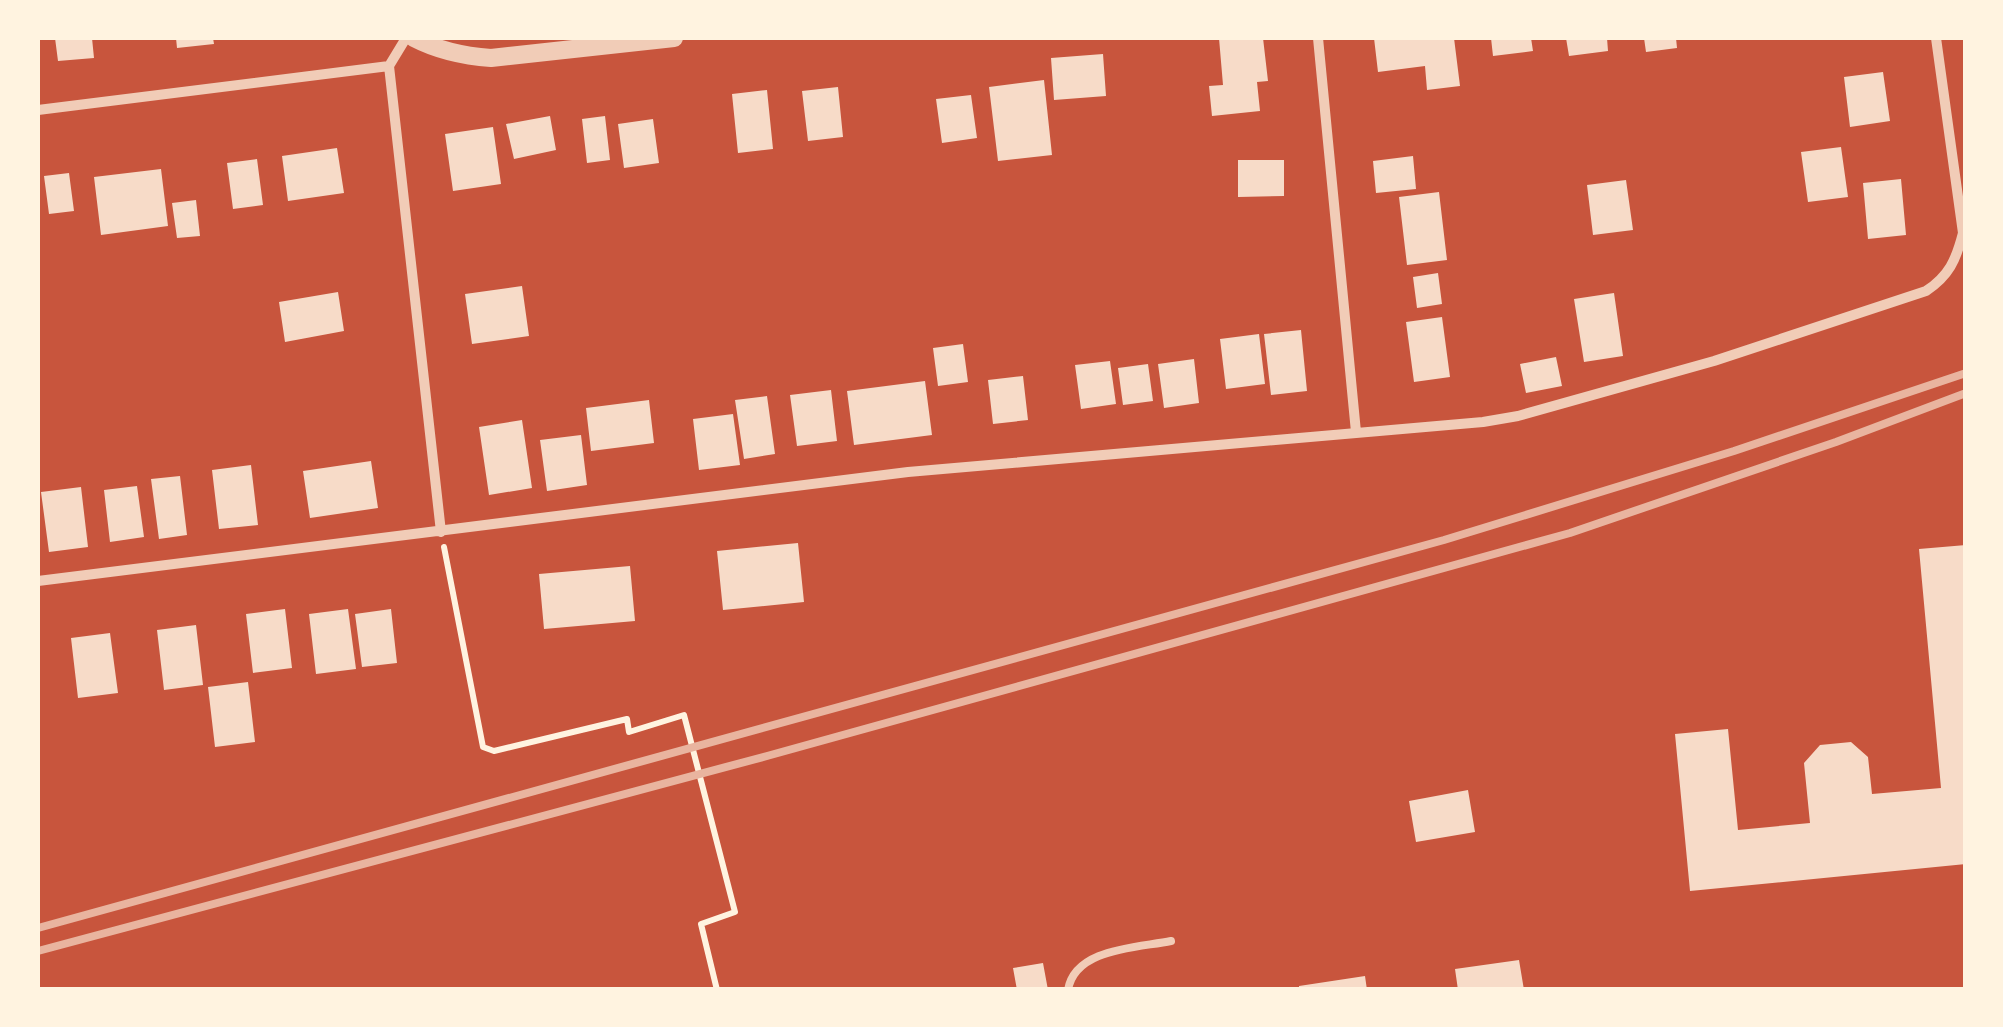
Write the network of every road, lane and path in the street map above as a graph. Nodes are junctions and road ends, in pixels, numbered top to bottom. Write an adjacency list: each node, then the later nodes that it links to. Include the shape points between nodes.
1 (406, 38): 6 (street)
2 (414, 38): 3 (street, via 463,56 491,58)
3 (674, 38)
4 (1318, 38): 8 (street)
5 (1936, 38): 8 (street, via 1963,233 1945,278 1926,291 1714,362 1518,416)
6 (390, 66): 7 (street); 9 (street)
7 (38, 110)
8 (1356, 432): 9 (street, via 908,472)
9 (441, 532): 10 (street); 12 (path, via 483,747 494,752 626,720 629,732 684,715 735,912 701,924)
10 (38, 581)
11 (1171, 941): 13 (lane, via 1080,964)
12 (718, 990)
13 (1068, 990)

